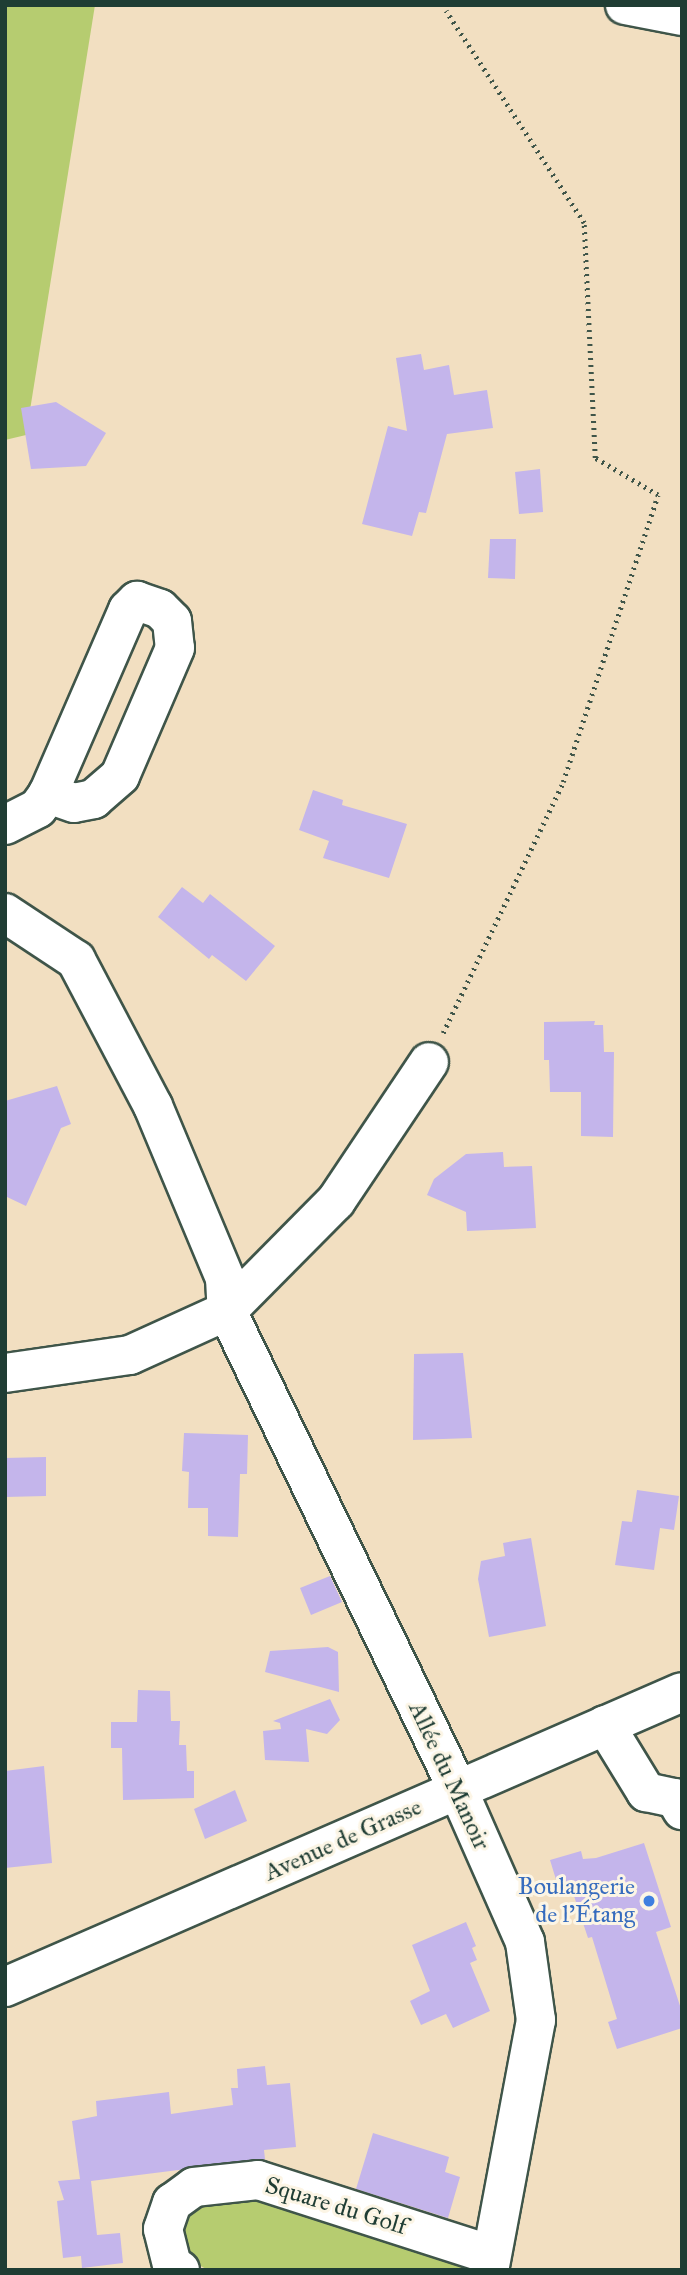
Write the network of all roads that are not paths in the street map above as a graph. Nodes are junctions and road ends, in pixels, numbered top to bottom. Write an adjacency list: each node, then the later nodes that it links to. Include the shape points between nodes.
1 (625, 5): 2 (street)
2 (682, 16)
3 (48, 794): 3 (street, via 74,803 94,799 120,776 175,648 172,621 160,608 137,601 128,610); 4 (street, via 38,808)
4 (5, 825)
5 (5, 913): 7 (street, via 76,960 153,1106 226,1278)
6 (429, 1062): 7 (street, via 335,1201)
7 (227, 1311): 8 (street, via 130,1355); 11 (street, Allée du Manoir)
8 (5, 1373)
9 (681, 1692): 10 (street, Avenue de Grasse)
10 (605, 1725): 11 (street, Avenue de Grasse); 12 (street, via 646,1792 676,1798)
11 (458, 1790): 13 (street, Avenue de Grasse); 14 (street, Allée du Manoir, via 525,1942 536,2020)
12 (682, 1810)
13 (5, 1987)
14 (490, 2262): 15 (street, Square du Golf, via 258,2180 194,2187 172,2203 163,2229 172,2265)
15 (180, 2270)

